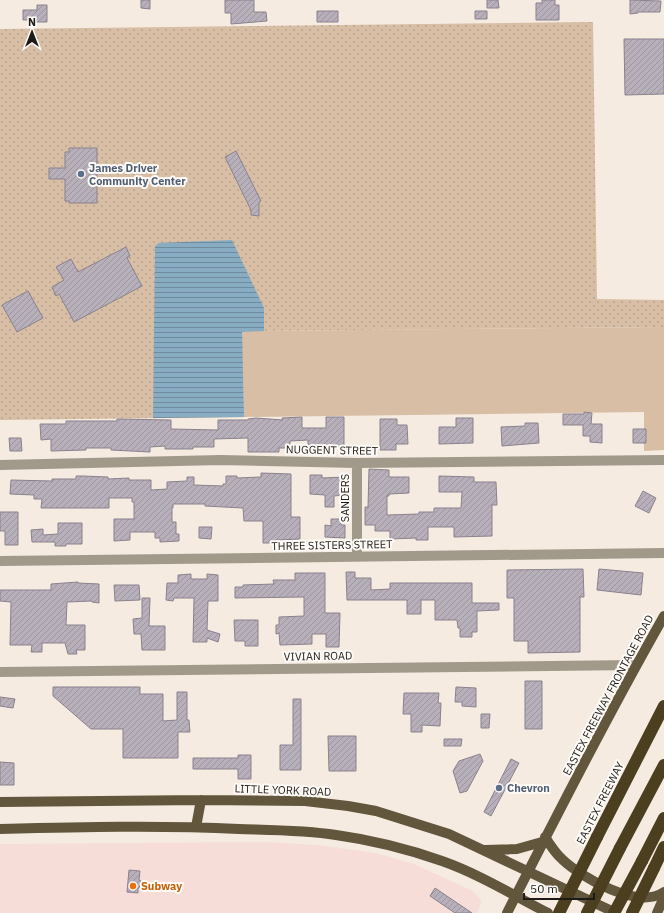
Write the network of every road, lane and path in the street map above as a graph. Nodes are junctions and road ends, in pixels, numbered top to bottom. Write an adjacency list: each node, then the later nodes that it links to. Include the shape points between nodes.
1 (664, 460): 2 (street, NUGGENT STREET)
2 (357, 463): 3 (street, NUGGENT STREET, via 221,460); 5 (street, SANDERS)
3 (0, 464)
4 (664, 553): 5 (street, THREE SISTERS STREET)
5 (357, 556): 6 (street, THREE SISTERS STREET)
6 (0, 561)
7 (664, 616): 8 (main road, EASTEX FREEWAY FRONTAGE ROAD)
8 (636, 665): 9 (street, VIVIAN ROAD); 17 (main road, EASTEX FREEWAY FRONTAGE ROAD)
9 (0, 672)
10 (664, 706): 26 (highway, EASTEX FREEWAY, bridge)
11 (664, 765): 27 (highway, bridge)
12 (201, 800): 13 (main road, LITTLE YORK ROAD); 15 (main road); 19 (main road, LITTLE YORK ROAD, via 305,801 348,806 376,811 449,834)
13 (0, 802)
14 (664, 818): 28 (highway, bridge)
15 (196, 827): 16 (main road); 22 (main road, via 300,831 335,834 369,841 441,860)
16 (0, 829)
17 (544, 840): 19 (main road, via 517,849); 20 (main road, EASTEX FREEWAY FRONTAGE ROAD); 21 (main road, via 562,860 594,881 629,896 648,898)
18 (664, 847): 29 (highway, bridge)
19 (483, 850): 20 (main road, LITTLE YORK ROAD)
20 (528, 871): 22 (main road, EASTEX FREEWAY FRONTAGE ROAD); 28 (main road, LITTLE YORK ROAD)
21 (664, 892)
22 (515, 896): 24 (main road, EASTEX FREEWAY FRONTAGE ROAD); 25 (main road)
23 (664, 897): 30 (main road)
24 (507, 913)
25 (548, 913)
26 (559, 913)
27 (587, 913)
28 (615, 913)
29 (632, 913)
30 (657, 913)

